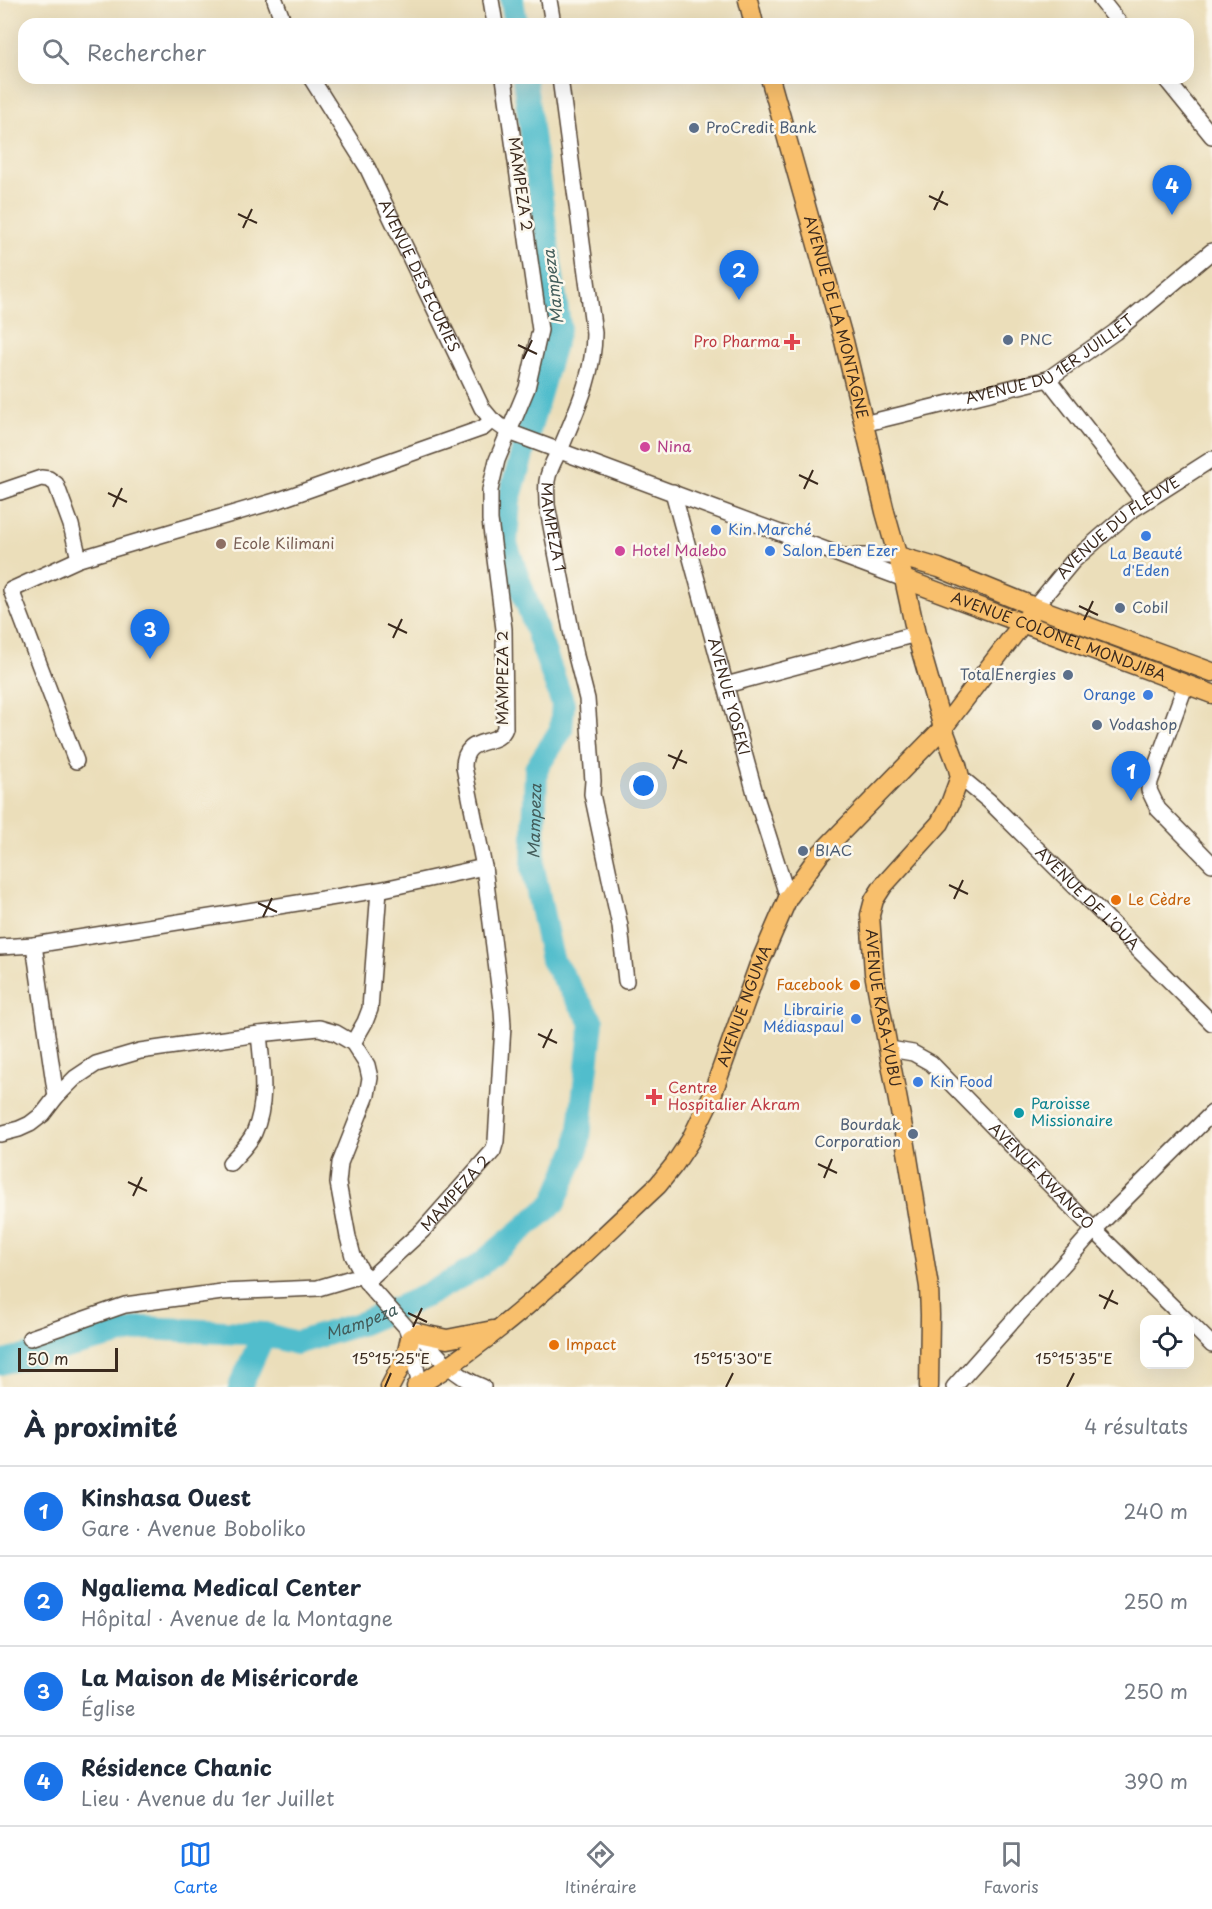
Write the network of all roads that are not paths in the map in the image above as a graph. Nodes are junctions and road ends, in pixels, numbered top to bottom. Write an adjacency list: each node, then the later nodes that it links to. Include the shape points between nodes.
1 (274, 0): 6 (street)
2 (491, 0): 7 (street)
3 (549, 0): 8 (street)
4 (1101, 0): 10 (street)
5 (750, 1): 9 (main road)
6 (282, 18)
7 (494, 18)
8 (552, 18)
9 (753, 18)
10 (1115, 18)
11 (315, 84): 19 (street, AVENUE DES ECURIES, via 367,167 482,408)
12 (505, 84): 21 (street, MAMPEZA 2, via 540,330)
13 (561, 84): 22 (street, MAMPEZA 1, via 594,333 590,375)
14 (772, 84): 20 (main road, AVENUE DE LA MONTAGNE, via 844,341)
15 (1170, 84): 16 (street)
16 (1212, 136)
17 (1212, 251): 18 (street, AVENUE DU 1ER JUILLET, via 1115,332)
18 (1048, 379): 20 (street, AVENUE DU 1ER JUILLET); 26 (street)
19 (492, 420): 21 (street, AVENUE DES ECURIES); 29 (street, via 483,428 282,499)
20 (863, 424): 28 (main road, AVENUE DE LA MONTAGNE)
21 (515, 433): 22 (street, AVENUE DES ECURIES); 42 (street, MAMPEZA 2, via 497,460 490,500 504,629 506,724 504,732 471,747 464,758)
22 (556, 448): 25 (street, AVENUE DES ECURIES); 47 (street, MAMPEZA 1, via 547,505 587,699 592,794 620,926)
23 (1212, 459): 26 (street, AVENUE DU FLEUVE)
24 (0, 492): 29 (street, via 41,478 56,484)
25 (673, 492): 27 (street, AVENUE DES ECURIES); 36 (street, AVENUE YOSEKI)
26 (1144, 502): 31 (street, AVENUE DU FLEUVE, via 1073,561)
27 (838, 554): 28 (street, AVENUE DES ECURIES); 30 (street, AVENUE DES ECURIES)
28 (898, 556): 30 (main road); 31 (main road, AVENUE COLONEL MONDJIBA, via 939,568)
29 (79, 559): 39 (street, via 11,590)
30 (904, 579): 32 (main road, AVENUE COLONEL MONDJIBA); 33 (main road)
31 (1035, 607): 32 (main road, AVENUE NGUMA); 34 (main road, AVENUE COLONEL MONDJIBA)
32 (1023, 622): 35 (main road, AVENUE COLONEL MONDJIBA); 38 (main road, AVENUE NGUMA)
33 (916, 634): 36 (street); 38 (main road)
34 (1212, 672)
35 (1186, 684): 37 (main road, AVENUE COLONEL MONDJIBA); 41 (street, via 1149,790 1158,809)
36 (726, 685): 44 (street, AVENUE YOSEKI)
37 (1212, 694)
38 (943, 729): 40 (main road); 44 (main road, AVENUE NGUMA, via 820,854)
39 (76, 761)
40 (960, 777): 48 (street, AVENUE DE L’OUA, via 989,801); 51 (main road, AVENUE KASA-VUBU, via 940,823 883,886 870,915 874,973)
41 (1212, 864)
42 (484, 867): 43 (street); 57 (street, MAMPEZA 2, via 503,1026 496,1141 493,1151 423,1230)
43 (379, 890): 45 (street); 50 (street, via 369,1009)
44 (788, 898): 60 (main road, AVENUE NGUMA, via 758,967 711,1098 674,1165 658,1185 546,1290)
45 (34, 945): 46 (street); 52 (street)
46 (0, 948)
47 (626, 981)
48 (1212, 1023)
49 (259, 1034): 50 (street, via 319,1028); 52 (street, via 140,1051 96,1064); 55 (street, via 262,1102 254,1133)
50 (353, 1043): 57 (street, via 367,1065 369,1078 367,1095 343,1151 338,1183 353,1256)
51 (890, 1049): 56 (street, AVENUE KWANGO, via 913,1053 931,1063); 68 (main road, AVENUE KASA-VUBU, via 929,1287)
52 (56, 1096): 54 (street, via 30,1124)
53 (1212, 1113): 56 (street)
54 (0, 1134)
55 (231, 1163)
56 (1094, 1230): 58 (street, AVENUE KWANGO); 69 (street)
57 (368, 1283): 61 (street); 62 (street, via 222,1292 125,1305)
58 (1182, 1315)
59 (1194, 1327): 63 (street, AVENUE KWANGO)
60 (498, 1329): 61 (main road, via 447,1339); 64 (main road, AVENUE NGUMA)
61 (411, 1330): 64 (street); 65 (street); 66 (main road, via 406,1356)
62 (30, 1338)
63 (1212, 1345)
64 (449, 1367): 65 (main road, AVENUE NGUMA); 67 (street)
65 (418, 1386)
66 (390, 1387)
67 (483, 1387)
68 (929, 1387)
69 (954, 1387)

